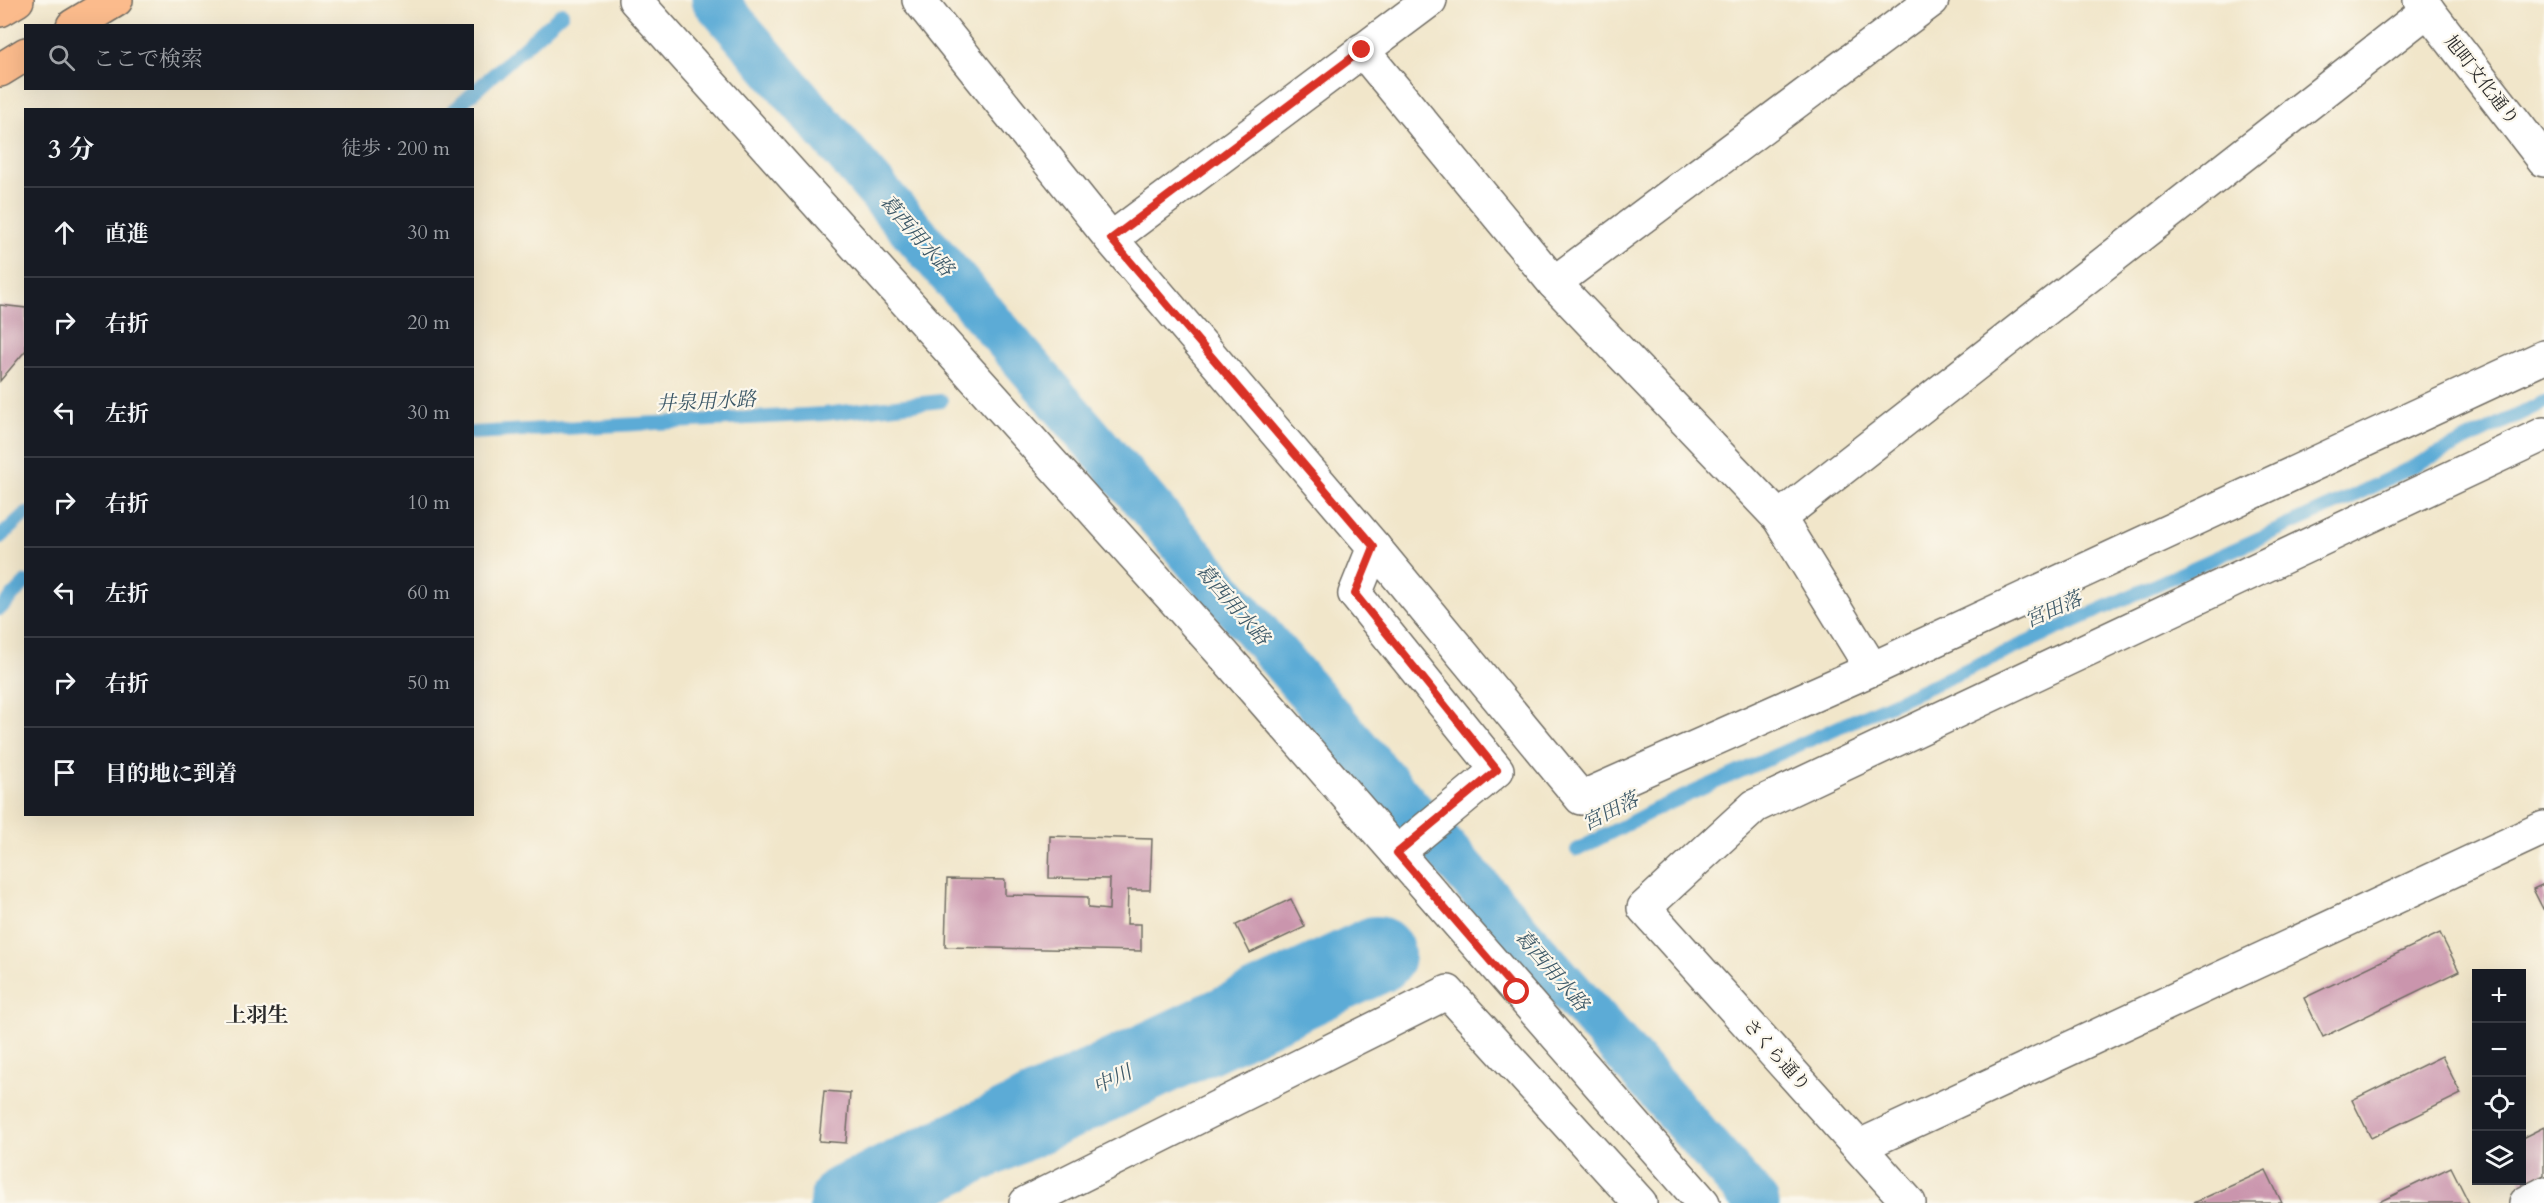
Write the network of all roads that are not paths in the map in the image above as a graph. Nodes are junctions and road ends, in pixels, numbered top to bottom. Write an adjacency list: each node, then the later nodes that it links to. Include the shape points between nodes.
1 (16, 0): 8 (main road)
2 (116, 0): 9 (main road)
3 (635, 0): 22 (street)
4 (919, 0): 14 (street)
5 (1430, 0): 10 (street)
6 (1932, 0): 15 (street)
7 (2424, 5): 13 (street, 旭町文化通り); 18 (street)
8 (0, 10)
9 (76, 24)
10 (1362, 50): 14 (street); 15 (street)
11 (24, 55): 12 (main road)
12 (0, 70)
13 (2544, 160)
14 (1111, 239): 19 (street)
15 (1554, 283): 18 (street)
16 (2544, 357): 20 (street)
17 (2544, 434): 23 (street, さくら通り, via 1755,806 1644,908)
18 (1779, 518): 20 (street)
19 (1374, 547): 20 (street, via 1581,798); 22 (street, via 1355,594 1497,770)
20 (1872, 669)
21 (2544, 828): 23 (street)
22 (1397, 853): 27 (street)
23 (1860, 1146): 28 (street, さくら通り)
24 (2544, 1194): 29 (street)
25 (1026, 1203): 26 (street, via 1448,992)
26 (1640, 1203)
27 (1703, 1203)
28 (1909, 1203)
29 (2526, 1203)

